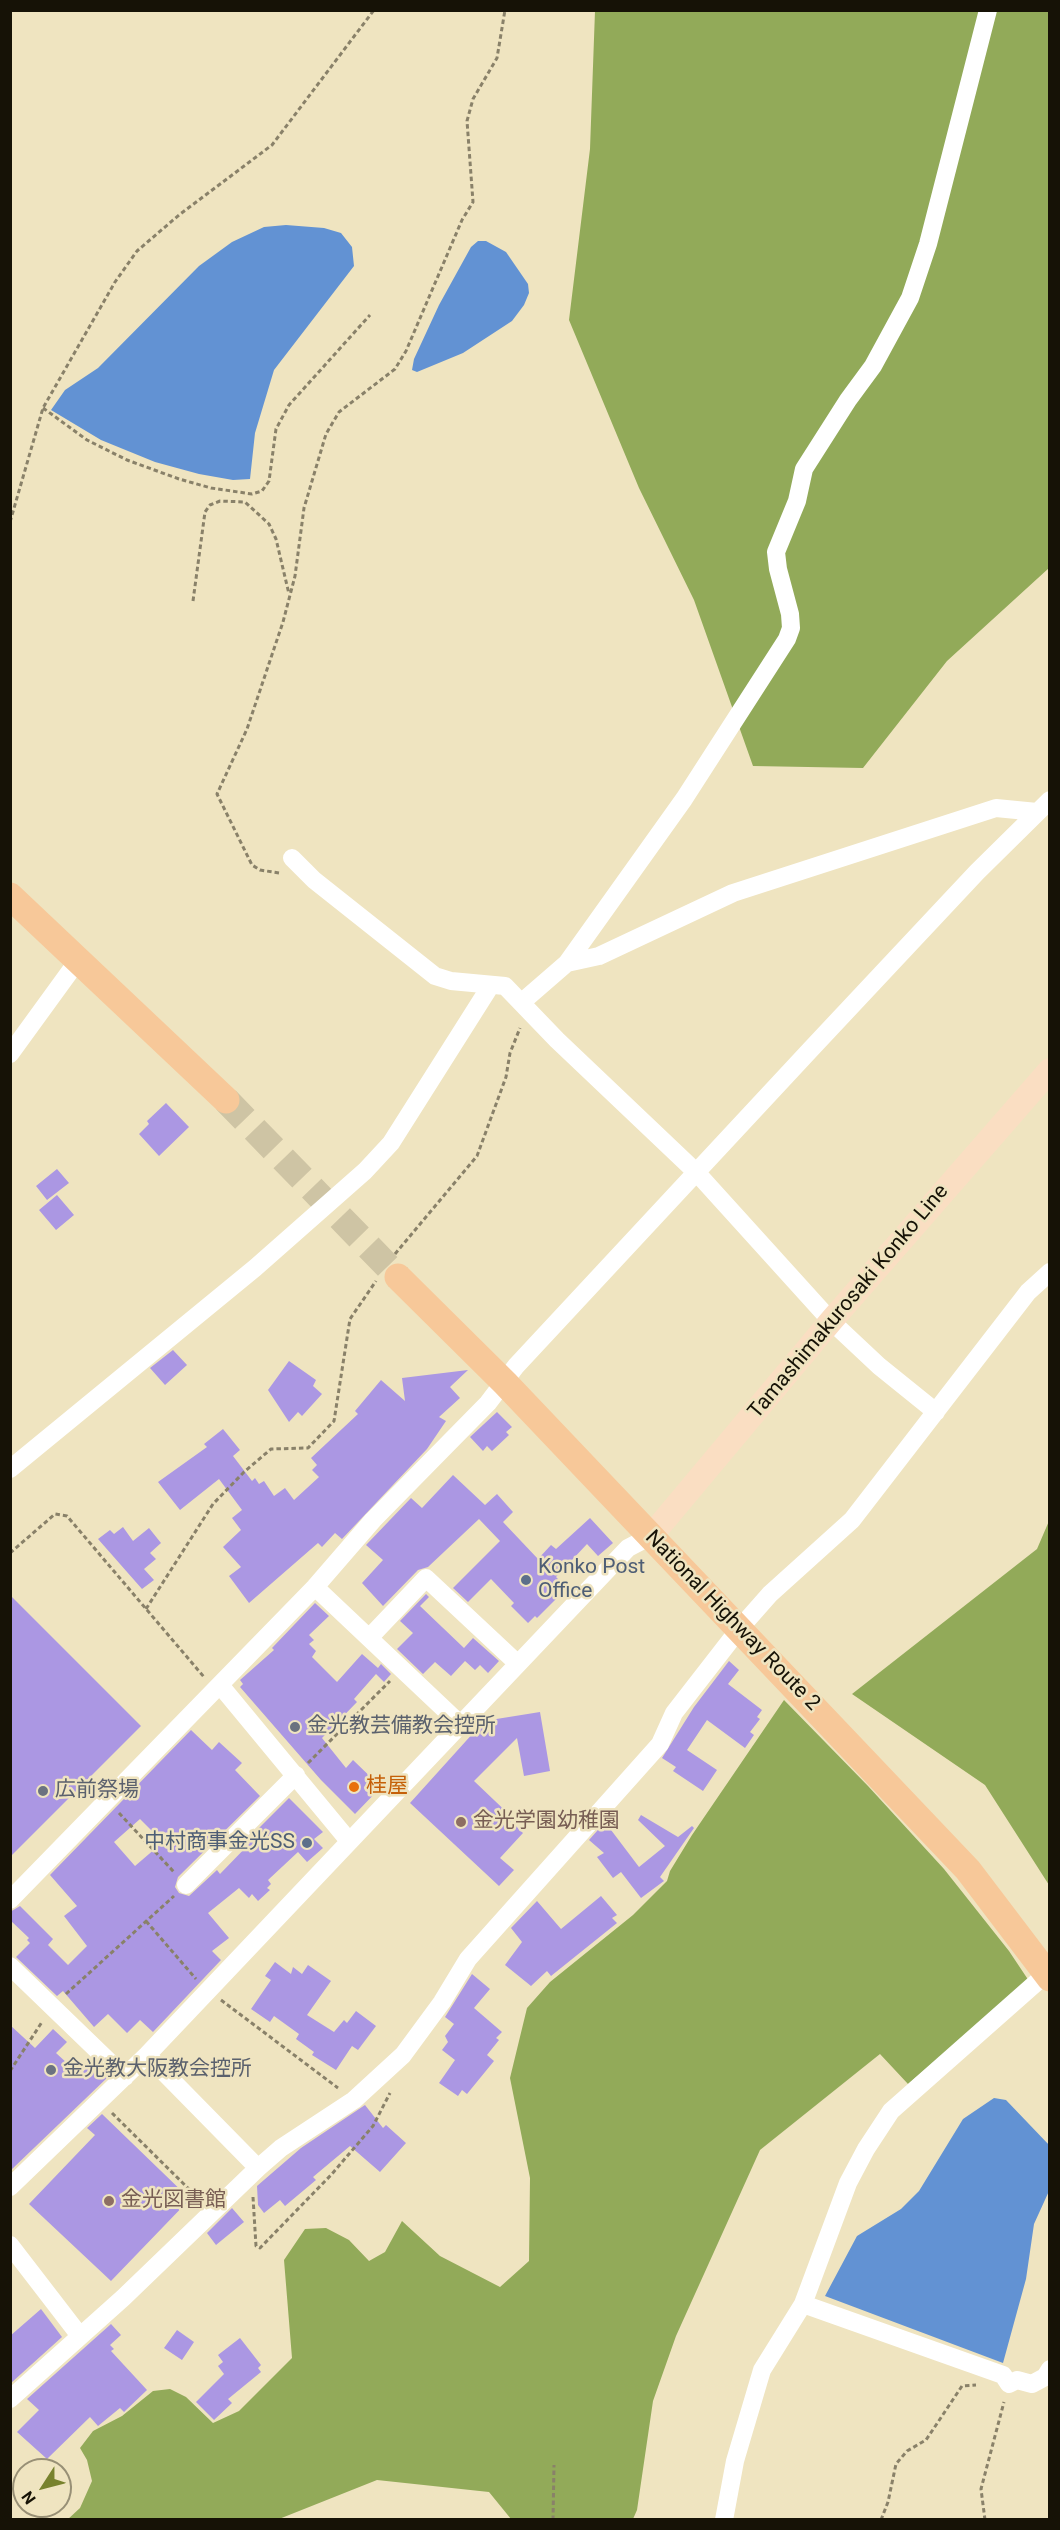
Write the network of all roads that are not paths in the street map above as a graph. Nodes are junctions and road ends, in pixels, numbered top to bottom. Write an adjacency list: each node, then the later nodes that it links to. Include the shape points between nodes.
1 (988, 10): 6 (street, via 931,233 910,298 873,366 804,469 797,501 776,552 790,614 787,639 684,800)
2 (1043, 806): 6 (street, via 996,808 733,893 599,956); 12 (street)
3 (292, 858): 7 (street, via 435,976)
4 (10, 896): 5 (highway)
5 (79, 958): 9 (street); 11 (highway)
6 (567, 963): 8 (street)
7 (491, 985): 8 (street, via 505,986); 18 (street, via 391,1143 365,1171 255,1269)
8 (527, 1006): 12 (street)
9 (10, 1054)
10 (1046, 1083): 15 (main road, Tamashimakurosaki Konko Line)
11 (226, 1100)
12 (697, 1173): 15 (street); 16 (street, via 516,1366)
13 (391, 1269): 16 (highway, National Highway Route 2)
14 (1050, 1272): 17 (street, via 1028,1292)
15 (831, 1321): 17 (street); 19 (main road, Tamashimakurosaki Konko Line)
16 (505, 1383): 19 (highway, National Highway Route 2); 20 (street)
17 (936, 1412): 21 (street, via 852,1520 777,1587)
18 (10, 1469)
19 (651, 1536): 21 (highway, National Highway Route 2); 23 (street, via 628,1548)
20 (315, 1587): 22 (street); 24 (street)
21 (740, 1628): 31 (highway, National Highway Route 2, via 968,1870); 34 (street, via 674,1713 660,1744 468,1959 403,2055 354,2100 281,2148)
22 (369, 1638): 23 (street, via 426,1578); 25 (street)
23 (518, 1664): 25 (street)
24 (217, 1687): 26 (street); 29 (street)
25 (460, 1724): 27 (street)
26 (296, 1775): 27 (street); 28 (street)
27 (349, 1841): 32 (street)
28 (186, 1885)
29 (10, 1900)
30 (10, 1966): 33 (street)
31 (1048, 1976): 37 (street, via 891,2111 848,2183)
32 (147, 2055): 33 (street); 34 (street)
33 (125, 2077): 35 (street)
34 (255, 2171): 38 (street)
35 (10, 2187)
36 (10, 2245): 38 (street)
37 (803, 2304): 39 (street, via 1003,2375 1009,2384 1017,2380 1032,2384); 41 (street, via 762,2370 735,2461)
38 (81, 2336): 40 (street)
39 (1050, 2369)
40 (10, 2399)
41 (724, 2520)

